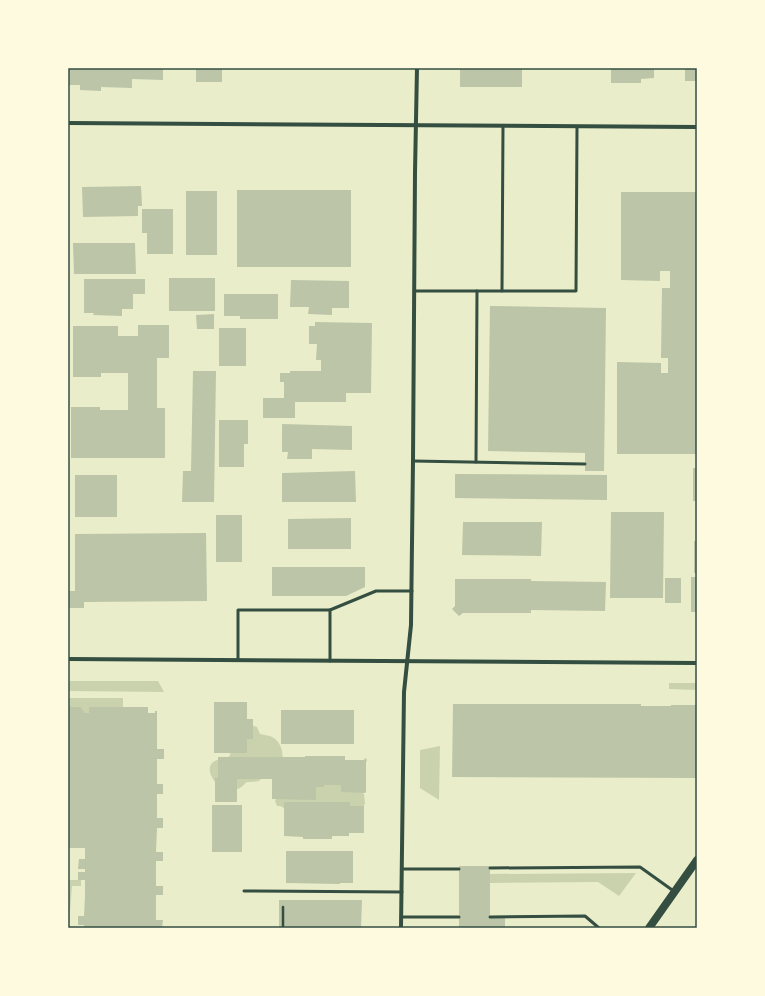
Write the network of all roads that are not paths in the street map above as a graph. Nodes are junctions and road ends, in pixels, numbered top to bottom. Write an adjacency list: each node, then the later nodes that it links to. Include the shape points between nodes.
1 (417, 68): 3 (street)
2 (68, 123): 3 (street)
3 (416, 125): 4 (street); 7 (street)
4 (503, 126): 5 (street); 9 (lane)
5 (577, 127): 6 (street); 9 (lane, via 576,291)
6 (697, 128)
7 (415, 291): 8 (lane); 10 (street)
8 (477, 291): 9 (lane); 11 (lane)
9 (502, 291)
10 (413, 461): 11 (lane); 13 (street)
11 (476, 462): 12 (lane)
12 (585, 464)
13 (412, 591): 14 (lane, via 376,591); 18 (street)
14 (330, 610): 16 (lane, via 238,610); 17 (lane)
15 (68, 659): 16 (street)
16 (238, 660): 17 (street)
17 (330, 661): 18 (street)
18 (407, 662): 19 (street); 22 (street, via 404,699)
19 (697, 663)
20 (697, 860): 26 (main road)
21 (490, 868): 26 (lane, via 640,867)
22 (402, 869): 23 (lane); 25 (street)
23 (459, 869)
24 (244, 891): 25 (lane)
25 (402, 892): 28 (street)
26 (674, 892): 32 (main road)
27 (490, 916): 31 (lane, via 585,916)
28 (401, 917): 29 (lane); 30 (street)
29 (459, 917)
30 (401, 928)
31 (599, 928)
32 (649, 928)

